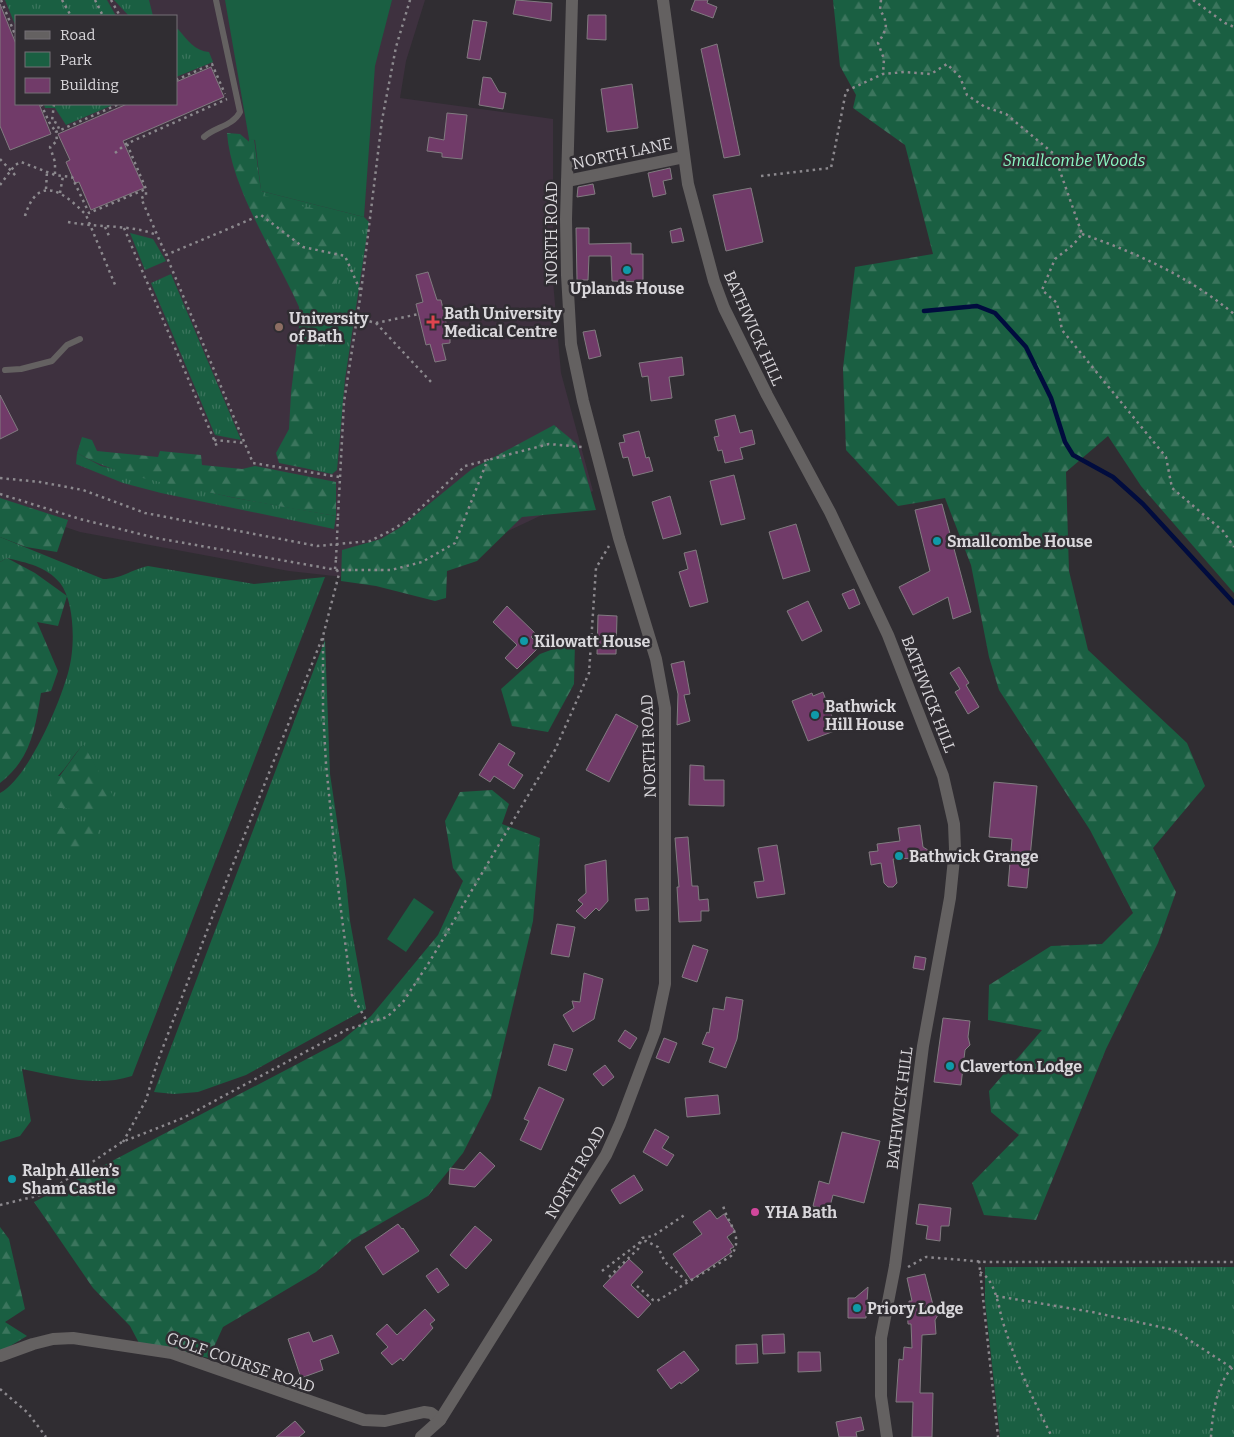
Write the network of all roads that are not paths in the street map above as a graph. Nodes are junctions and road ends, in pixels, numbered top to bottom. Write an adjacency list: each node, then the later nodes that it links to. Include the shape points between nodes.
1 (216, 0): 4 (lane, via 240,112 237,118 209,132)
2 (572, 0): 6 (street, NORTH ROAD)
3 (663, 0): 5 (street, BATHWICK HILL)
4 (204, 138)
5 (684, 157): 6 (street, NORTH LANE); 12 (street, BATHWICK HILL, via 700,232 724,308 766,395 830,512 888,635 944,776 951,808 955,849 950,898 923,1046 895,1266 879,1361 880,1396)
6 (567, 182): 10 (street, NORTH ROAD, via 566,275 571,344 619,538 656,659 665,708 666,956 661,1008 626,1109 606,1155)
7 (80, 339): 8 (lane, via 67,345 52,360 21,370)
8 (5, 370)
9 (0, 1356): 10 (street, GOLF COURSE ROAD, via 54,1339 73,1338 172,1352 364,1420 385,1421 424,1412 432,1413)
10 (440, 1420): 11 (street, NORTH ROAD)
11 (421, 1437)
12 (887, 1437)

